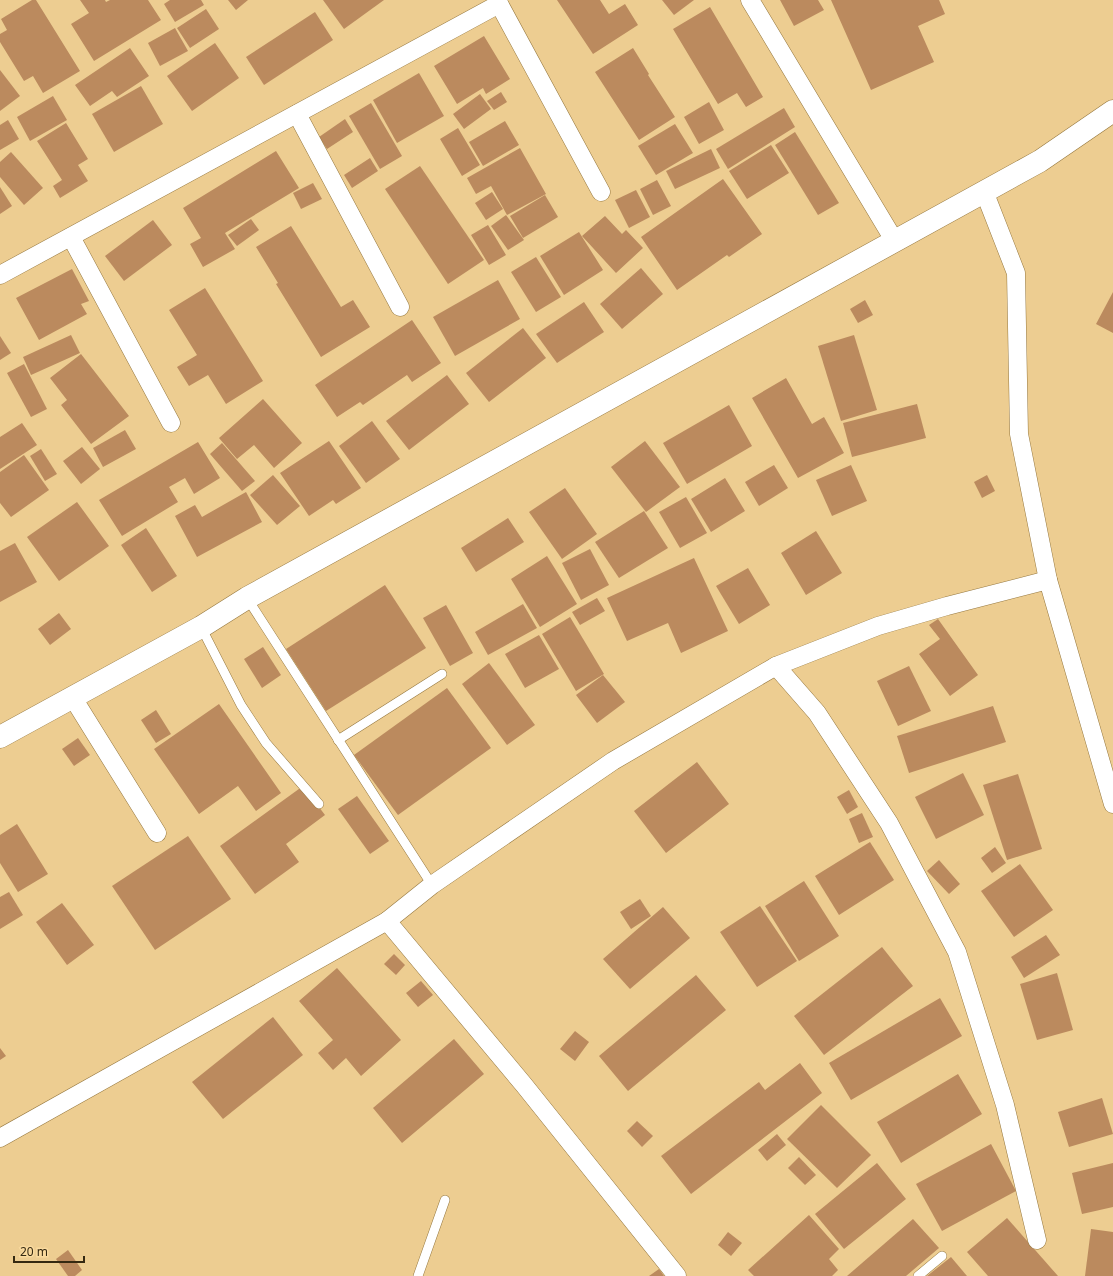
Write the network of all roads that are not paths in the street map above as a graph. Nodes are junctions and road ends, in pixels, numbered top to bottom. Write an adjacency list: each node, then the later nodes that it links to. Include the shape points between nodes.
1 (750, 0): 8 (street)
2 (498, 2): 4 (street); 6 (street)
3 (1113, 111): 5 (main road, via 1040,160)
4 (297, 114): 7 (street); 10 (street)
5 (984, 191): 8 (main road); 12 (street, via 1016,273 1019,434)
6 (601, 192)
7 (71, 237): 9 (street); 11 (street)
8 (894, 240): 13 (main road)
9 (0, 275)
10 (400, 307)
11 (172, 423)
12 (1048, 580): 15 (street, via 878,626); 21 (street)
13 (247, 598): 14 (main road); 19 (lane)
14 (201, 627): 17 (main road); 20 (lane, via 241,705 266,743)
15 (776, 666): 23 (street, via 613,761); 27 (street, via 817,713 889,823 957,952 1005,1105)
16 (442, 674): 19 (lane)
17 (73, 698): 18 (main road); 22 (street)
18 (4, 734)
19 (338, 740): 23 (lane)
20 (319, 804)
21 (1113, 804)
22 (157, 834)
23 (432, 886): 24 (street)
24 (387, 921): 25 (street); 30 (street, via 524,1085)
25 (0, 1138)
26 (445, 1200): 29 (lane)
27 (1037, 1240)
28 (942, 1256): 31 (lane)
29 (418, 1276)
30 (677, 1276)
31 (918, 1276)

